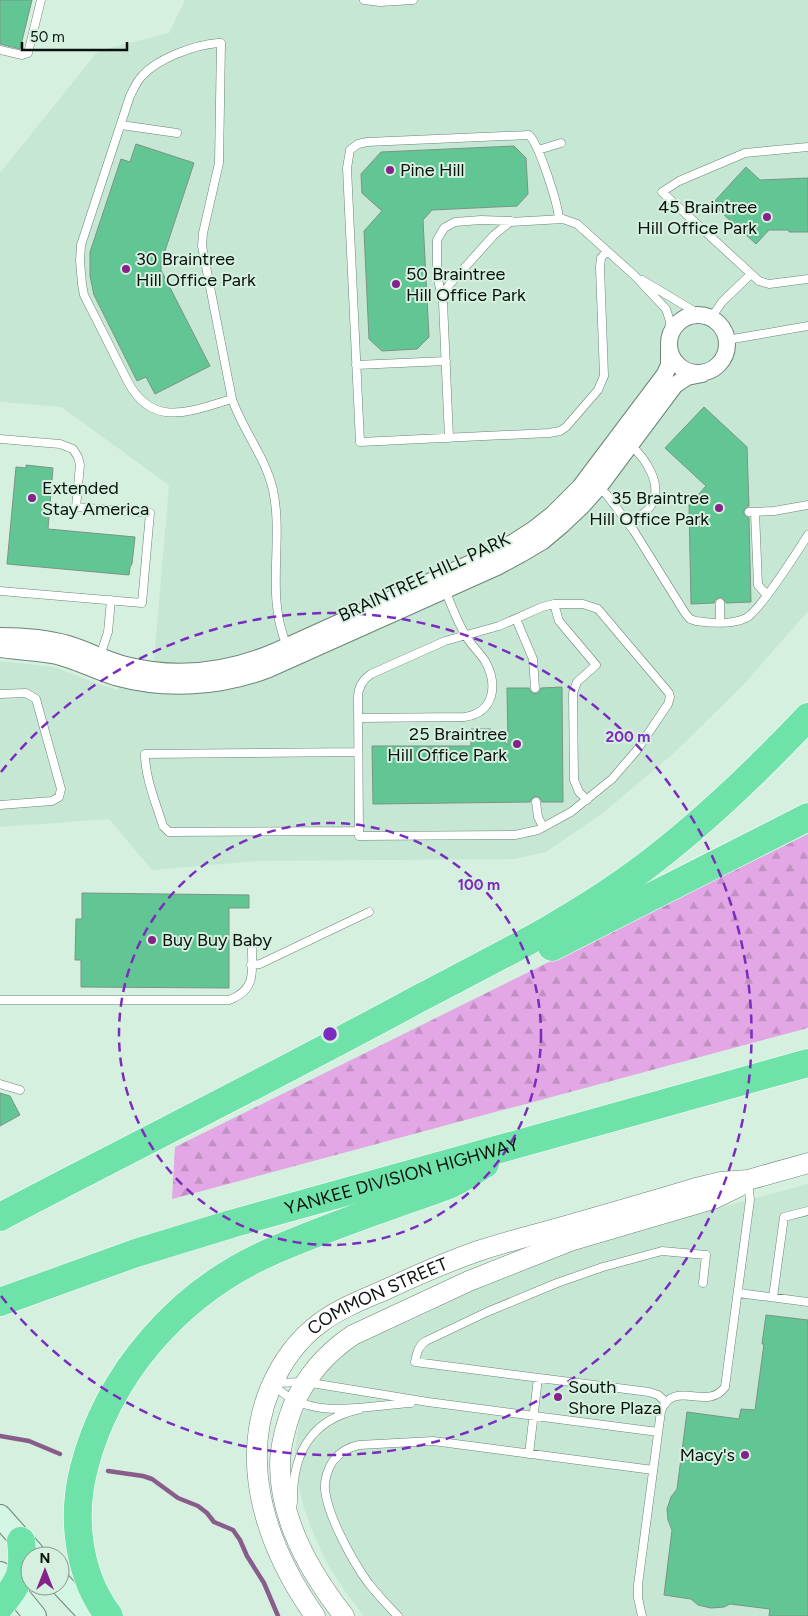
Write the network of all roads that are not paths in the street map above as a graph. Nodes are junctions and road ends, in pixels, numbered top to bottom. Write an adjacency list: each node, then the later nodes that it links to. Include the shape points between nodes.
1 (41, 0): 4 (lane, via 28,52 22,55)
2 (364, 0): 3 (lane)
3 (413, 0)
4 (0, 50)
5 (121, 125): 6 (lane); 24 (lane, via 81,245 84,295 131,388 147,405 157,411 176,413); 24 (lane, via 135,86 148,70 183,52 221,43 219,163 202,246)
6 (177, 133)
7 (561, 143): 9 (lane)
8 (808, 147): 13 (lane, via 745,153 679,181 662,192)
9 (538, 150): 10 (lane); 22 (lane, via 529,135 367,142 350,150 347,168)
10 (559, 219): 11 (lane); 12 (lane, via 577,224)
11 (516, 221): 16 (lane, via 501,229 454,279); 16 (lane, via 462,221 444,228 436,247 437,275)
12 (607, 251): 14 (lane); 25 (lane, via 601,258 600,267 604,376 598,390 560,431)
13 (751, 274): 15 (lane, via 766,284); 17 (lane)
14 (634, 275): 17 (lane); 20 (lane, via 668,312 671,326)
15 (808, 279)
16 (443, 302): 21 (lane)
17 (709, 317): 19 (street, via 723,329); 20 (street, BRAINTREE HILL PARK, via 686,317 673,328)
18 (808, 326): 19 (lane)
19 (727, 340): 23 (street, BRAINTREE HILL PARK, via 728,348 722,361 712,371)
20 (669, 343): 23 (street, via 672,359 679,366); 27 (street, BRAINTREE HILL PARK, via 665,374)
21 (446, 361): 22 (lane); 25 (lane)
22 (356, 365): 25 (lane, via 360,442)
23 (702, 374): 27 (street, BRAINTREE HILL PARK, via 688,377 675,385)
24 (232, 399): 43 (lane, via 242,424 261,455 273,490 276,600 281,631)
25 (449, 438)
26 (0, 439): 35 (lane, via 60,444 74,450 80,464 76,507 150,513 142,603)
27 (625, 441): 28 (street, BRAINTREE HILL PARK); 30 (lane, via 650,468 655,493 648,509)
28 (593, 483): 30 (lane, via 611,500); 32 (street, BRAINTREE HILL PARK, via 524,536)
29 (808, 505): 34 (lane, via 752,512 758,585)
30 (628, 524): 39 (lane, via 688,617 696,621)
31 (808, 536): 34 (lane)
32 (442, 584): 40 (lane); 43 (street, BRAINTREE HILL PARK)
33 (0, 591): 35 (lane)
34 (767, 595): 39 (lane, via 749,616)
35 (111, 600): 44 (lane, via 108,632)
36 (720, 603): 39 (lane)
37 (554, 604): 38 (lane); 50 (lane, via 559,621 596,665 576,682 573,693 574,780); 50 (lane, via 583,604 598,609 670,695 668,704 632,757)
38 (516, 619): 40 (lane); 45 (lane, via 532,655)
39 (720, 622)
40 (466, 635): 48 (lane, via 437,644 366,678 358,690); 48 (lane, via 490,674 491,698 483,710 457,718)
41 (0, 636): 44 (street, via 58,642)
42 (0, 649): 44 (street)
43 (290, 653): 44 (street, BRAINTREE HILL PARK, via 196,671)
44 (97, 663)
45 (535, 688)
46 (0, 694): 52 (lane, via 26,693 36,699 61,789 59,796 52,801)
47 (808, 716): 60 (highway, via 703,820 626,881 556,926)
48 (358, 718): 49 (lane)
49 (358, 752): 55 (lane); 55 (lane, via 145,754 145,757 163,826 169,832)
50 (587, 800): 54 (lane)
51 (536, 802): 54 (lane)
52 (0, 805)
53 (808, 817): 60 (highway, via 448,1000)
54 (543, 827): 55 (lane, via 515,835 359,836)
55 (359, 831)
56 (369, 912): 58 (lane, via 260,964)
57 (252, 942): 58 (lane)
58 (251, 965): 59 (lane, via 247,990 225,1001)
59 (0, 1000)
60 (374, 1023): 68 (highway)
61 (808, 1063): 64 (highway, YANKEE DIVISION HIGHWAY)
62 (0, 1084): 63 (lane)
63 (20, 1090)
64 (518, 1144): 72 (highway, YANKEE DIVISION HIGHWAY, via 182,1238); 93 (highway, via 447,1186 242,1265 191,1301 145,1348 108,1404 80,1483 78,1518 83,1563 94,1593)
65 (808, 1163): 66 (street, COMMON STREET)
66 (748, 1180): 70 (lane, via 750,1200); 75 (street, COMMON STREET, via 723,1195 570,1241 469,1281 353,1335 327,1356); 76 (street, COMMON STREET, via 696,1188 494,1246 433,1268 340,1311 320,1324 289,1354)
67 (808, 1211): 71 (lane, via 784,1217)
68 (0, 1216)
69 (703, 1283): 74 (lane, via 706,1255 662,1251 588,1272 487,1312 426,1340 416,1354 416,1362)
70 (738, 1293): 71 (lane); 79 (lane, via 725,1387 719,1395 712,1397 682,1395)
71 (773, 1298): 73 (lane)
72 (0, 1302)
73 (808, 1302)
74 (538, 1378): 79 (lane, via 648,1392); 81 (lane)
75 (305, 1382): 76 (lane); 77 (street, COMMON STREET); 78 (lane)
76 (272, 1383): 77 (lane, via 287,1397); 94 (street, COMMON STREET, via 260,1417 257,1439 260,1494 282,1560)
77 (296, 1400): 80 (lane, via 328,1409); 86 (street, COMMON STREET, via 284,1435 280,1466 285,1501)
78 (428, 1402): 80 (lane); 81 (lane)
79 (666, 1402): 82 (lane, via 661,1411)
80 (360, 1409): 86 (lane, via 336,1417 320,1427 300,1453 295,1469 293,1505)
81 (533, 1416): 82 (lane); 83 (lane)
82 (658, 1432): 84 (lane)
83 (528, 1454): 84 (lane); 96 (lane, via 424,1441 355,1446 334,1459 325,1485 334,1520 365,1578)
84 (653, 1470): 97 (lane, via 637,1589)
85 (0, 1516): 87 (main road)
86 (300, 1542): 95 (street, COMMON STREET, via 316,1577)
87 (26, 1546)
88 (20, 1576): 89 (highway)
89 (4, 1590): 91 (main road)
90 (70, 1594): 92 (main road)
91 (34, 1615)
92 (91, 1616)
93 (109, 1616)
94 (315, 1616)
95 (344, 1616)
96 (398, 1616)
97 (642, 1616)

